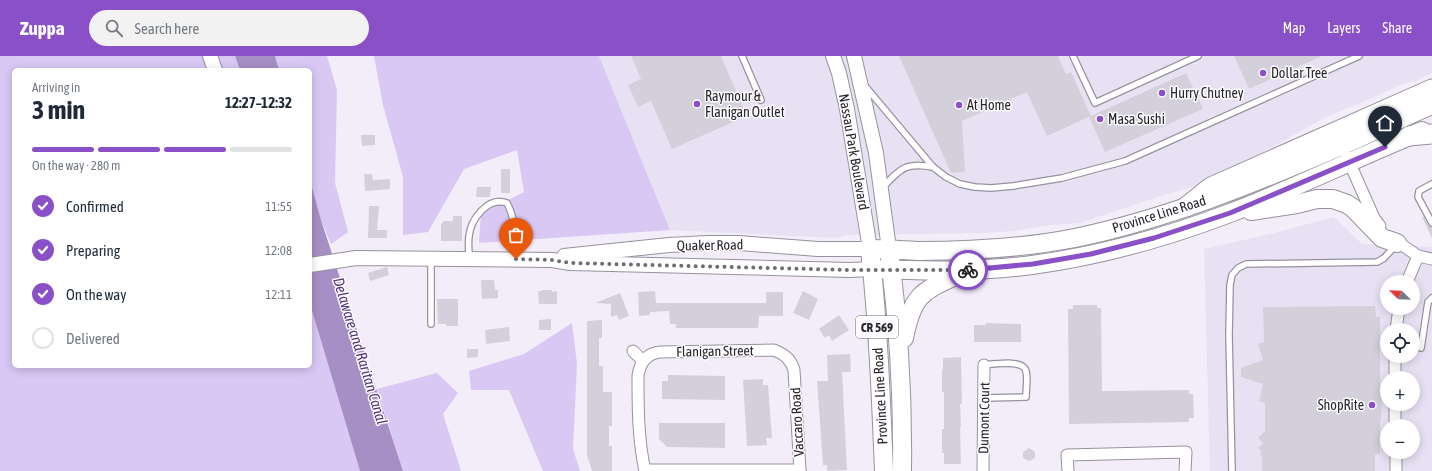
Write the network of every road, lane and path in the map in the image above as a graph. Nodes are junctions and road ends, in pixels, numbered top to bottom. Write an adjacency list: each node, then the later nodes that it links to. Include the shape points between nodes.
1 (210, 56): 8 (street)
2 (742, 56): 11 (lane)
3 (833, 56): 26 (street, Nassau Park Boulevard, via 847,109)
4 (854, 56): 9 (street, Nassau Park Boulevard)
5 (1073, 56): 6 (lane, via 1095,103)
6 (1198, 56)
7 (1359, 56): 18 (lane, via 1125,161 1062,178 1014,186 975,187 960,184)
8 (214, 68)
9 (861, 81): 18 (lane); 20 (street, Nassau Park Boulevard)
10 (1432, 89): 21 (highway, via 1211,187)
11 (761, 100)
12 (1432, 105): 16 (main road, Province Line Road)
13 (1432, 127): 15 (main road, Province Line Road)
14 (1432, 134): 15 (highway)
15 (1408, 136): 17 (main road, Province Line Road)
16 (1342, 145): 17 (street); 21 (main road, Province Line Road)
17 (1349, 163): 22 (main road, Province Line Road); 24 (street, via 1374,218 1384,232)
18 (933, 167): 20 (lane, via 919,164 907,166)
19 (1432, 184): 23 (lane, via 1419,191 1418,196)
20 (881, 189): 25 (street, Nassau Park Boulevard)
21 (1186, 207): 25 (main road, Province Line Road, via 1124,226 1049,242 973,250)
22 (1230, 213): 24 (main road, via 1267,210 1317,199 1333,199 1353,208 1382,238); 36 (main road, Province Line Road, via 1160,236 1091,254 1033,264)
23 (1432, 223)
24 (1398, 243): 27 (street); 55 (lane, via 1377,262 1246,264 1232,275 1229,335)
25 (889, 249): 26 (main road); 35 (main road, Province Line Road / CR 569)
26 (870, 250): 32 (street, Quaker Road, via 708,243 596,252); 34 (main road, Province Line Road / CR 569)
27 (1418, 256): 31 (street); 37 (street)
28 (431, 259): 29 (street, Quaker Road); 33 (street, Quaker Road, via 356,258); 39 (lane)
29 (469, 259): 30 (street, Quaker Road); 30 (lane, via 469,236 472,225 481,212 498,201 507,203 511,210)
30 (516, 259): 32 (street, Quaker Road)
31 (1432, 259)
32 (552, 260): 34 (street, Quaker Road, via 570,263)
33 (312, 265)
34 (872, 269): 35 (main road); 50 (main road, Province Line Road / CR 569, via 881,385)
35 (891, 270): 36 (main road, Province Line Road); 42 (main road, Province Line Road / CR 569)
36 (968, 270): 42 (main road, via 931,287 915,301 907,322)
37 (1410, 275)
38 (1432, 298): 40 (lane, via 1428,302)
39 (431, 324)
40 (1421, 348)
41 (633, 351): 43 (street)
42 (900, 357): 51 (main road, Province Line Road / CR 569)
43 (643, 361): 45 (street, Flanigan Street, via 656,352 774,350 788,353); 48 (street, via 638,376 638,426)
44 (984, 365): 46 (street, Dumont Court); 46 (lane, via 1017,363 1023,366 1026,371 1026,397)
45 (794, 373): 49 (street, Vaccaro Road)
46 (984, 398): 52 (street, Dumont Court)
47 (1396, 459): 56 (street)
48 (645, 470): 49 (street)
49 (800, 470)
50 (884, 471)
51 (902, 471)
52 (983, 471)
53 (1068, 471): 54 (street, via 1067,455 1186,452)
54 (1185, 471)
55 (1232, 471)
56 (1396, 471)

